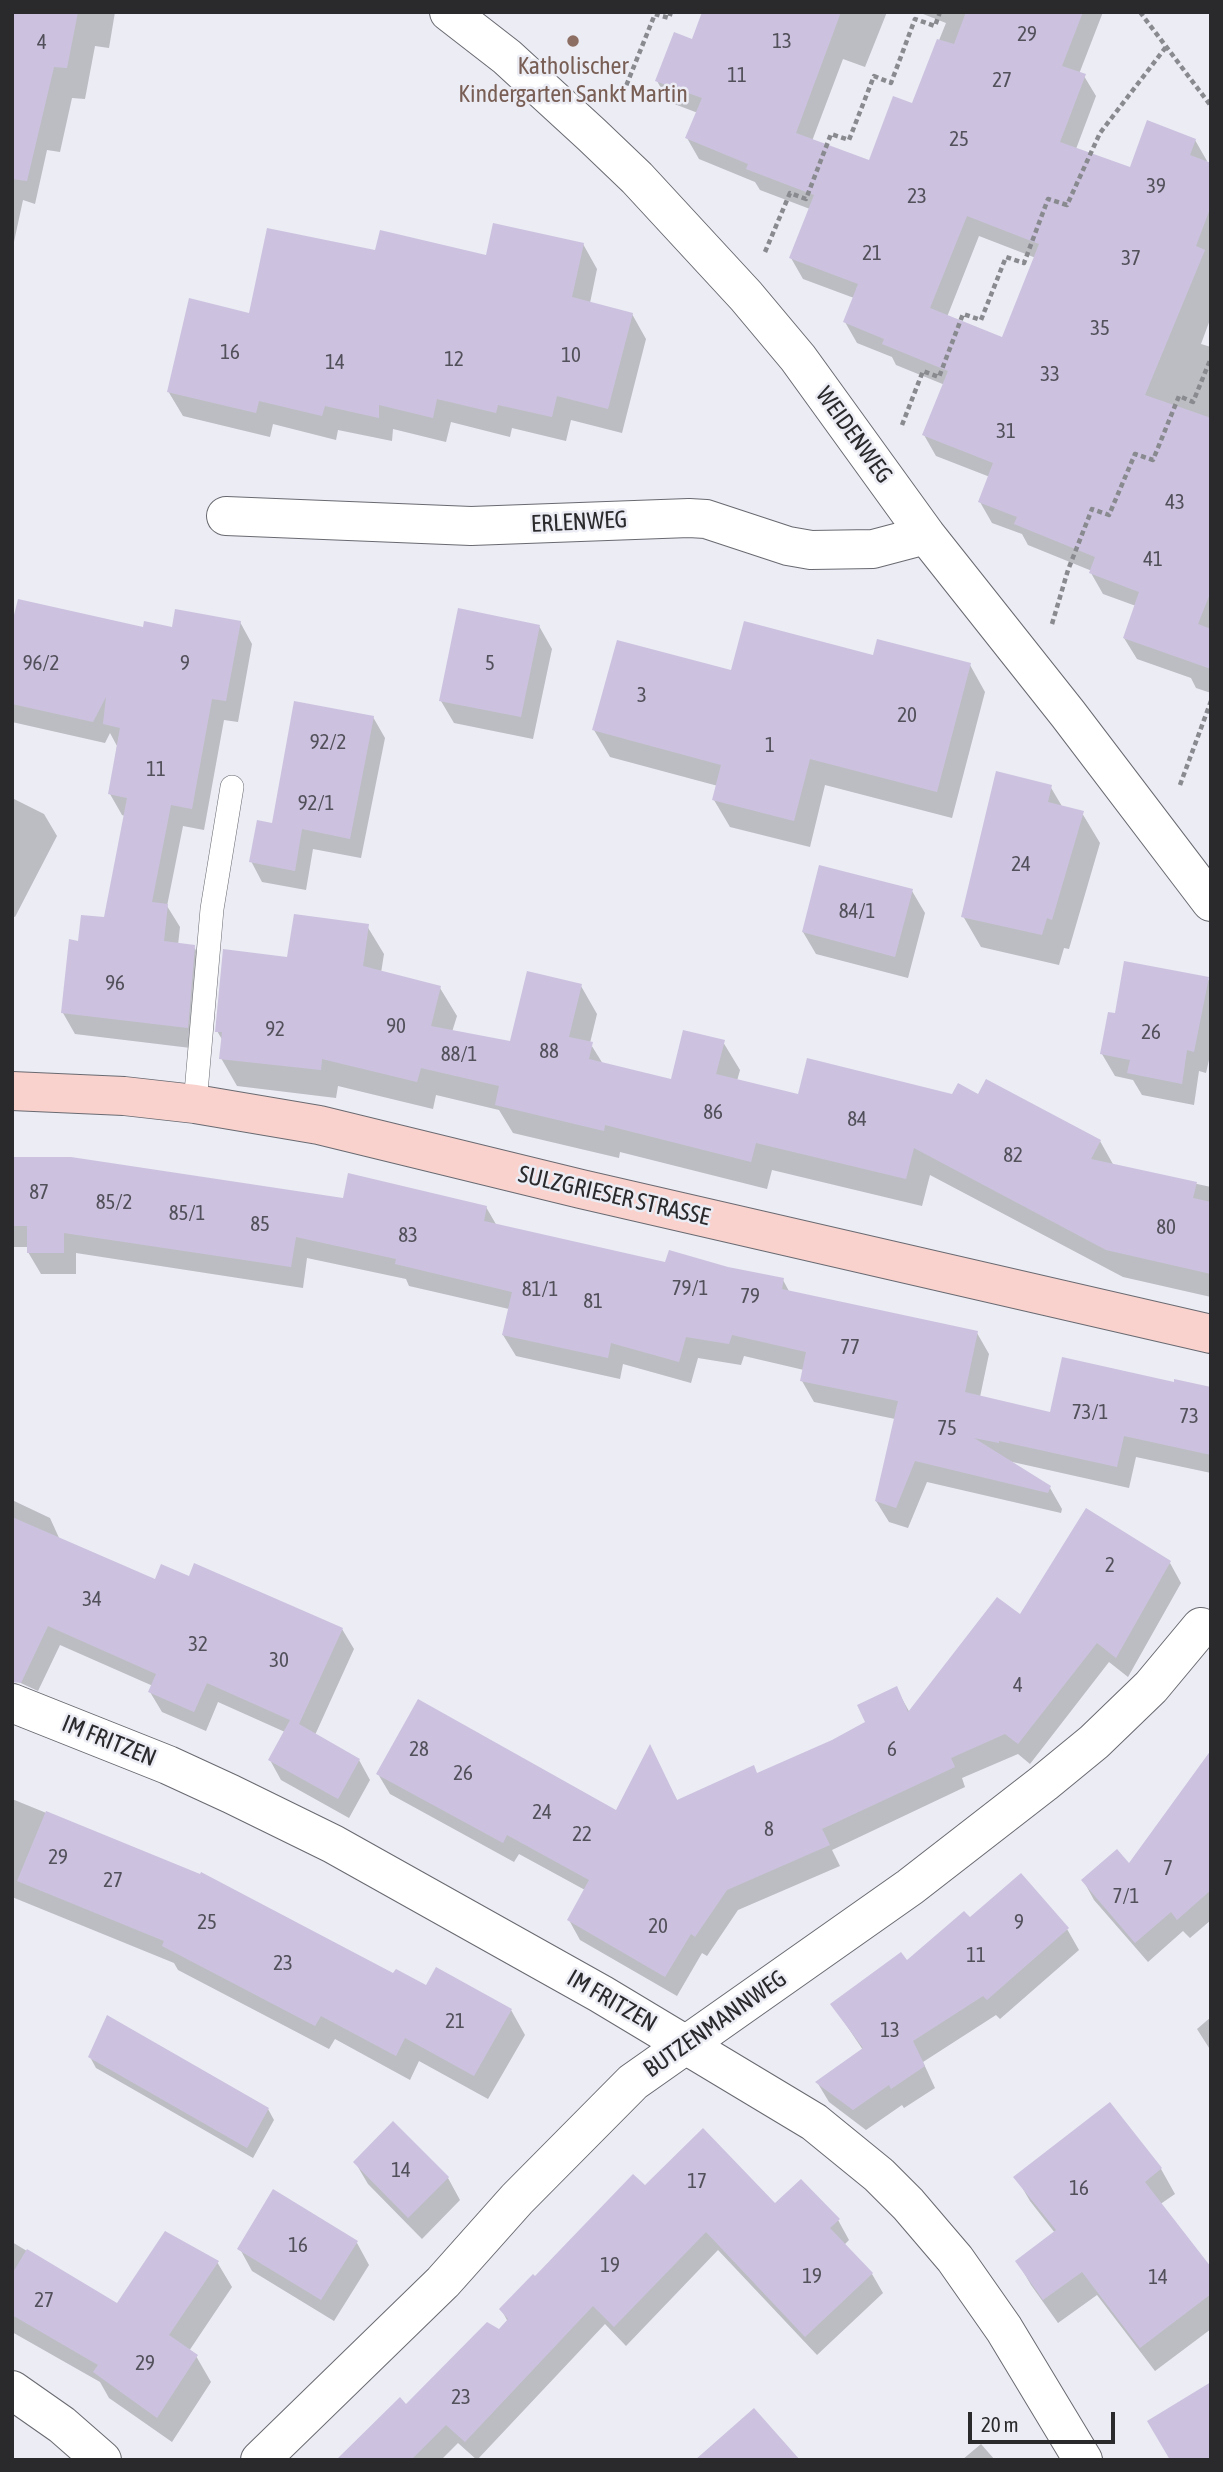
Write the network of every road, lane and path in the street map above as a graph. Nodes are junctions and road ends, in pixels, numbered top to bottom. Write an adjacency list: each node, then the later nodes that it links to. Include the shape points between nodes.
1 (449, 12): 7 (street, WEIDENWEG, via 507,57)
2 (671, 12): 7 (path, via 669,18 655,14 622,98)
3 (940, 12): 8 (path, via 935,26 915,19 891,83 874,76 849,140 831,134 806,199 790,193)
4 (1140, 12): 5 (path)
5 (1166, 47): 6 (path); 10 (path, via 1094,143 1067,205 1048,199 1024,263 1006,257 981,320 963,314 939,377 923,371)
6 (1211, 106)
7 (592, 135): 8 (street, WEIDENWEG)
8 (746, 296): 10 (street, WEIDENWEG, via 798,358)
9 (1211, 358): 13 (path, via 1193,402 1179,396 1153,460 1135,454 1109,515 1092,509 1054,620)
10 (878, 468): 12 (street, WEIDENWEG)
11 (226, 516): 12 (street, ERLENWEG, via 471,526 689,518 811,550 873,549)
12 (926, 535): 13 (street, WEIDENWEG)
13 (1021, 654): 16 (street, WEIDENWEG)
14 (1211, 701): 16 (path, via 1175,798)
15 (232, 787): 19 (lane, via 214,897)
16 (1156, 830): 17 (street, WEIDENWEG)
17 (1211, 902)
18 (16, 1095): 19 (main road, SULZGRIESER STRASSE, via 124,1096)
19 (195, 1104): 20 (main road, SULZGRIESER STRASSE, via 319,1125)
20 (1211, 1334)
21 (1201, 1627): 23 (street, BUTZENMANNWEG, via 1114,1724 1054,1774 909,1887)
22 (12, 1703): 23 (street, IM FRITZEN, via 168,1765 311,1833)
23 (685, 2043): 26 (street, BUTZENMANNWEG, via 621,2093 443,2282); 27 (street, IM FRITZEN, via 814,2122 908,2204 980,2293)
24 (12, 2390): 25 (street)
25 (102, 2460)
26 (260, 2460)
27 (1083, 2460)

